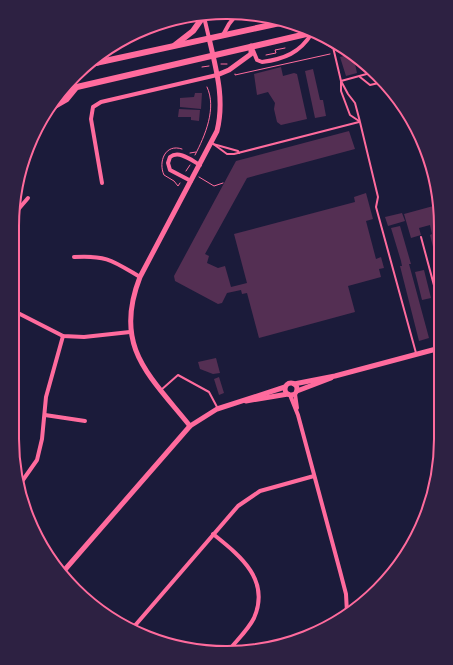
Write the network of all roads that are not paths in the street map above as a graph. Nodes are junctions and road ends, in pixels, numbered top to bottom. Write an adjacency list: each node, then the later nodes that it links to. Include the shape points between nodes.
1 (233, 19): 5 (street)
2 (204, 20): 8 (street)
3 (200, 21): 9 (main road, via 193,31)
4 (273, 24): 5 (main road)
5 (224, 35): 8 (main road)
6 (305, 35): 10 (main road)
7 (310, 37): 10 (street, via 293,54 264,62 257,60)
8 (209, 38): 9 (main road); 12 (street)
9 (174, 46): 13 (main road)
10 (252, 46): 12 (main road); 15 (street, via 251,54)
11 (334, 49): 17 (lane)
12 (213, 56): 15 (street); 19 (main road)
13 (108, 57)
14 (367, 74): 16 (lane)
15 (218, 75): 23 (street, via 220,112); 27 (street, via 101,102 93,107 91,119)
16 (360, 77): 17 (lane); 18 (lane, via 370,85)
17 (341, 81): 22 (lane, via 355,103); 22 (lane, via 341,91 350,115)
18 (376, 84)
19 (75, 88): 20 (main road); 21 (highway)
20 (71, 89)
21 (60, 102)
22 (359, 121): 24 (lane); 38 (lane, via 378,197 376,207)
23 (212, 143): 24 (lane); 24 (lane, via 227,154); 25 (street)
24 (240, 153)
25 (200, 165): 26 (street); 26 (street, via 177,154 170,158 170,170)
26 (191, 181): 32 (street)
27 (102, 183)
28 (28, 198): 29 (street)
29 (20, 208)
30 (421, 237): 33 (lane)
31 (74, 257): 32 (street, via 103,257)
32 (140, 276): 35 (street, via 130,307)
33 (434, 285)
34 (19, 314): 36 (street)
35 (130, 332): 36 (street, via 84,337); 42 (street, via 139,358)
36 (63, 336): 46 (street, via 46,397)
37 (434, 349): 38 (street)
38 (416, 354): 39 (street)
39 (335, 376): 40 (street); 43 (street)
40 (294, 384): 41 (street, via 290,383); 43 (street, via 297,388)
41 (285, 388): 43 (street); 44 (street, via 254,396)
42 (161, 390): 45 (lane, via 178,375 209,392); 48 (street)
43 (292, 394): 44 (street); 49 (street)
44 (243, 402): 45 (street)
45 (218, 409): 48 (street)
46 (45, 415): 47 (street); 50 (street, via 37,460)
47 (85, 421)
48 (190, 426): 52 (street)
49 (314, 476): 51 (street, via 260,491 238,506); 53 (street, via 346,594)
50 (23, 480)
51 (212, 534): 54 (street); 55 (street, via 239,554 250,568 257,587 254,617)
52 (65, 569)
53 (347, 608)
54 (135, 625)
55 (232, 646)

